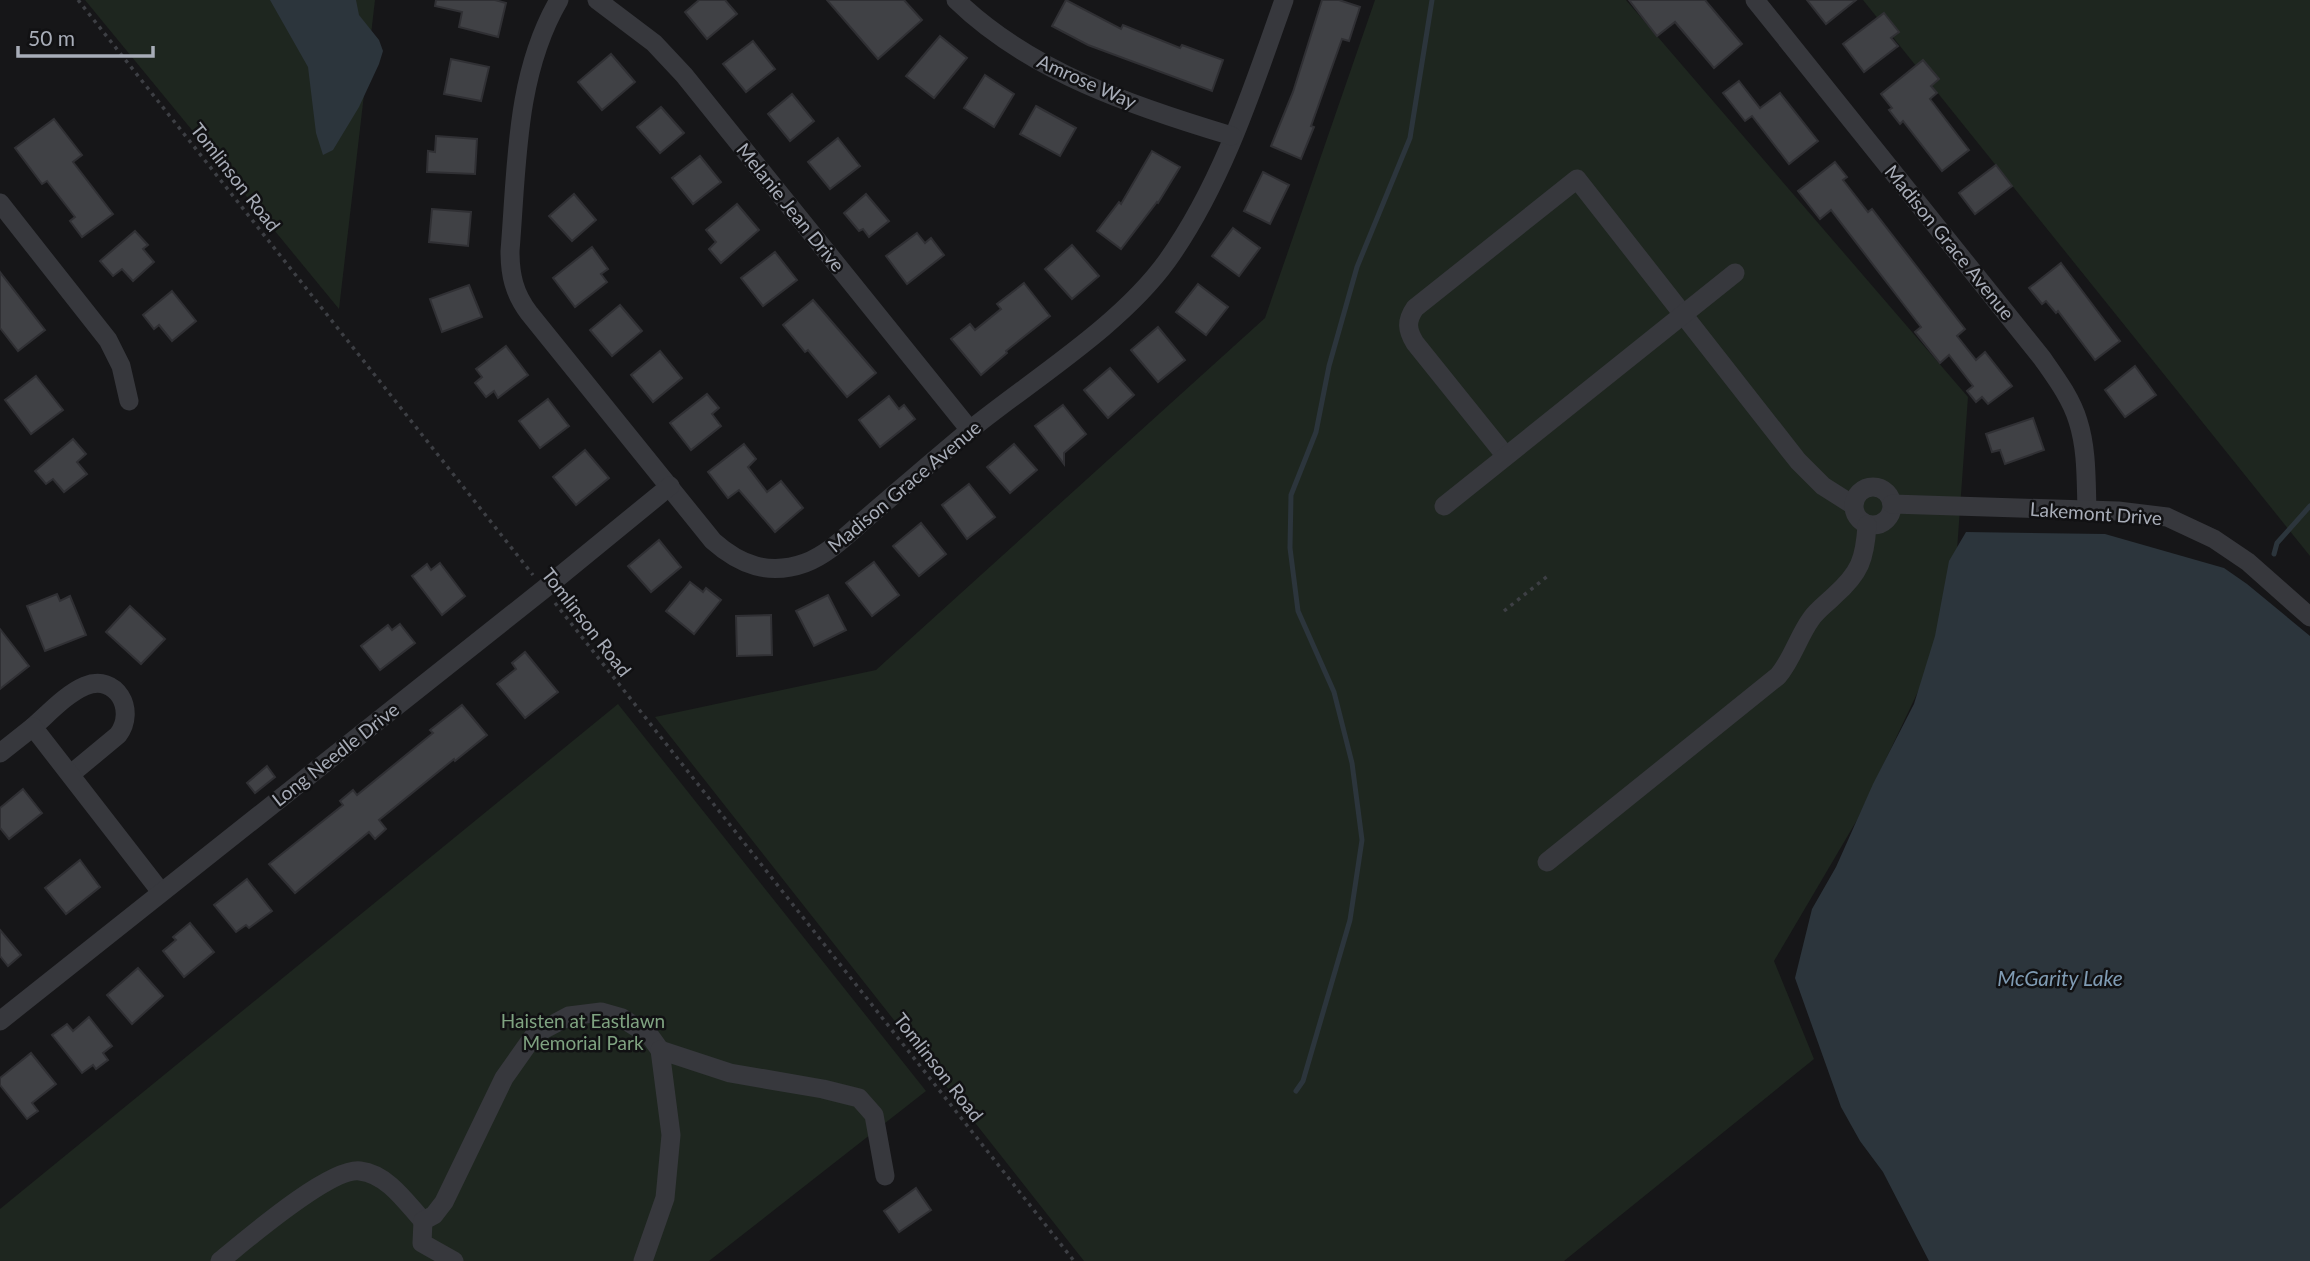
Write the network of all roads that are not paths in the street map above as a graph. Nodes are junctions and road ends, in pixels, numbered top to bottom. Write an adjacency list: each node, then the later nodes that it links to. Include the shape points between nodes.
1 (559, 0): 13 (street, Madison Grace Avenue, via 540,44 522,109 511,279 529,313)
2 (597, 0): 11 (street, Melanie Jean Drive, via 654,43 677,68)
3 (956, 0): 6 (street, Amrose Way, via 1006,40 1075,79)
4 (1284, 0): 6 (street, Madison Grace Avenue)
5 (1755, 0): 17 (street, Madison Grace Avenue, via 2064,390 2078,419 2084,447)
6 (1232, 136): 11 (street, Madison Grace Avenue, via 1197,216 1149,282 1103,326)
7 (0, 203): 10 (street, via 108,340 121,366)
8 (1735, 273): 9 (street)
9 (1683, 314): 12 (street); 12 (street, via 1577,179 1415,308 1408,322 1415,343); 15 (street, via 1811,476)
10 (128, 401)
11 (970, 430): 13 (street, Madison Grace Avenue, via 835,545 792,567 761,568 728,554)
12 (1505, 455): 16 (street)
13 (670, 486): 24 (street, Long Needle Drive)
14 (1892, 504): 15 (street, via 1882,488 1869,487 1858,493); 17 (street, Lakemont Drive); 18 (street, via 1885,521)
15 (1853, 505): 18 (street, via 1857,517)
16 (1444, 506)
17 (2087, 510): 19 (street, Lakemont Drive, via 2144,513 2192,527 2248,562)
18 (1867, 525): 23 (street, via 1860,569 1813,615 1784,669)
19 (2310, 617)
20 (33, 727): 21 (street); 22 (street); 22 (street, via 88,685 106,686 120,696 126,717 121,731)
21 (0, 753)
22 (71, 774): 24 (street)
23 (1546, 862)
24 (161, 892): 25 (street, Long Needle Drive)
25 (0, 1021)
26 (660, 1050): 27 (street, via 730,1073 859,1098 874,1115); 28 (street, via 650,1036 622,1018 601,1012 569,1016 535,1034 504,1078 444,1202); 33 (street, via 671,1135 665,1198)
27 (886, 1176)
28 (423, 1221): 29 (street); 30 (street, via 384,1179 350,1172 296,1201)
29 (422, 1243): 31 (street); 32 (street)
30 (220, 1261)
31 (412, 1261)
32 (454, 1261)
33 (643, 1261)

